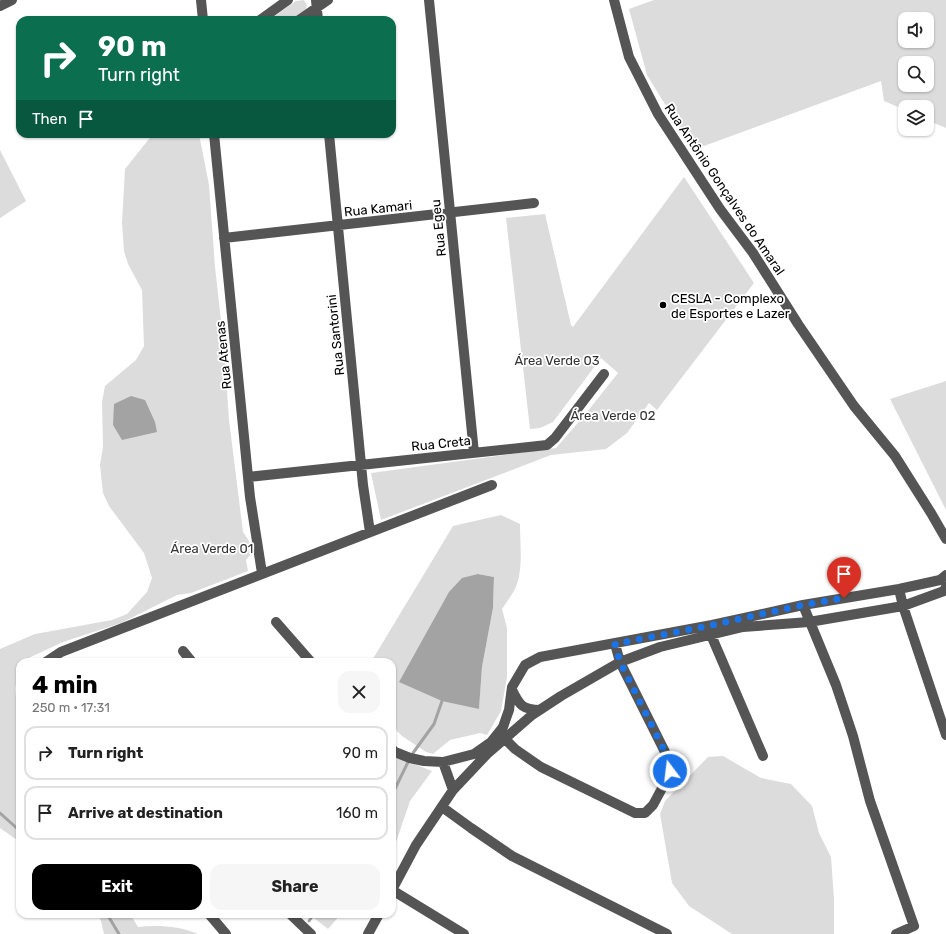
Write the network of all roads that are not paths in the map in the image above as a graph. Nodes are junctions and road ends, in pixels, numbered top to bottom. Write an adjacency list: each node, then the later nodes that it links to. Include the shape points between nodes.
1 (12, 0): 8 (street)
2 (201, 0): 9 (street)
3 (288, 0): 10 (street)
4 (328, 0): 7 (street)
5 (429, 0): 16 (street, Rua Egeu)
6 (614, 0): 25 (street, Rua Antônio Gonçalves do Amaral, via 629,57 658,114 850,400 894,456)
7 (316, 4): 11 (street); 12 (street)
8 (0, 6)
9 (203, 16)
10 (266, 16)
11 (303, 16)
12 (318, 16)
13 (214, 138): 18 (street, Rua Atenas)
14 (329, 138): 17 (street, Rua Santorini)
15 (534, 203): 16 (street, Rua Kamari)
16 (450, 213): 17 (street, Rua Kamari); 20 (street, Rua Egeu)
17 (338, 225): 18 (street, Rua Kamari); 21 (street, Rua Santorini)
18 (224, 238): 22 (street, Rua Atenas)
19 (604, 374): 20 (street, Rua Creta, via 547,445)
20 (474, 453): 21 (street, Rua Creta)
21 (361, 465): 22 (street, Rua Creta); 24 (street, Rua Santorini)
22 (248, 477): 26 (street, Rua Atenas)
23 (492, 486): 24 (street)
24 (370, 532): 26 (street)
25 (946, 539)
26 (262, 574): 37 (street, via 61,652)
27 (946, 575): 29 (street, via 940,580)
28 (946, 587): 31 (street, via 944,591)
29 (899, 589): 30 (street); 31 (street)
30 (803, 605): 33 (street); 35 (street)
31 (903, 606): 33 (street); 43 (street)
32 (276, 622): 39 (street)
33 (809, 622): 34 (street, via 743,627); 60 (street, via 836,685 870,801 914,926)
34 (711, 635): 40 (street, via 660,647); 46 (street)
35 (615, 644): 40 (street); 41 (street, via 540,657 525,665)
36 (183, 651): 38 (street)
37 (52, 658)
38 (189, 658)
39 (308, 658)
40 (620, 662): 42 (street); 44 (street, via 667,756 670,771 653,805 645,812 635,813 541,767)
41 (512, 689): 42 (street, via 522,706); 47 (street, via 503,727 491,742 474,754)
42 (540, 710): 44 (street)
43 (946, 735)
44 (505, 739): 48 (street)
45 (396, 752): 47 (street, via 410,758)
46 (763, 756)
47 (443, 762): 48 (street)
48 (453, 790): 49 (street)
49 (442, 807): 50 (street, via 416,845); 59 (street, via 512,856)
50 (396, 882)
51 (396, 892): 58 (street)
52 (212, 918): 55 (street)
53 (294, 918): 56 (street)
54 (377, 918): 57 (street)
55 (226, 934)
56 (311, 934)
57 (368, 934)
58 (464, 934)
59 (667, 934)
60 (896, 934)

